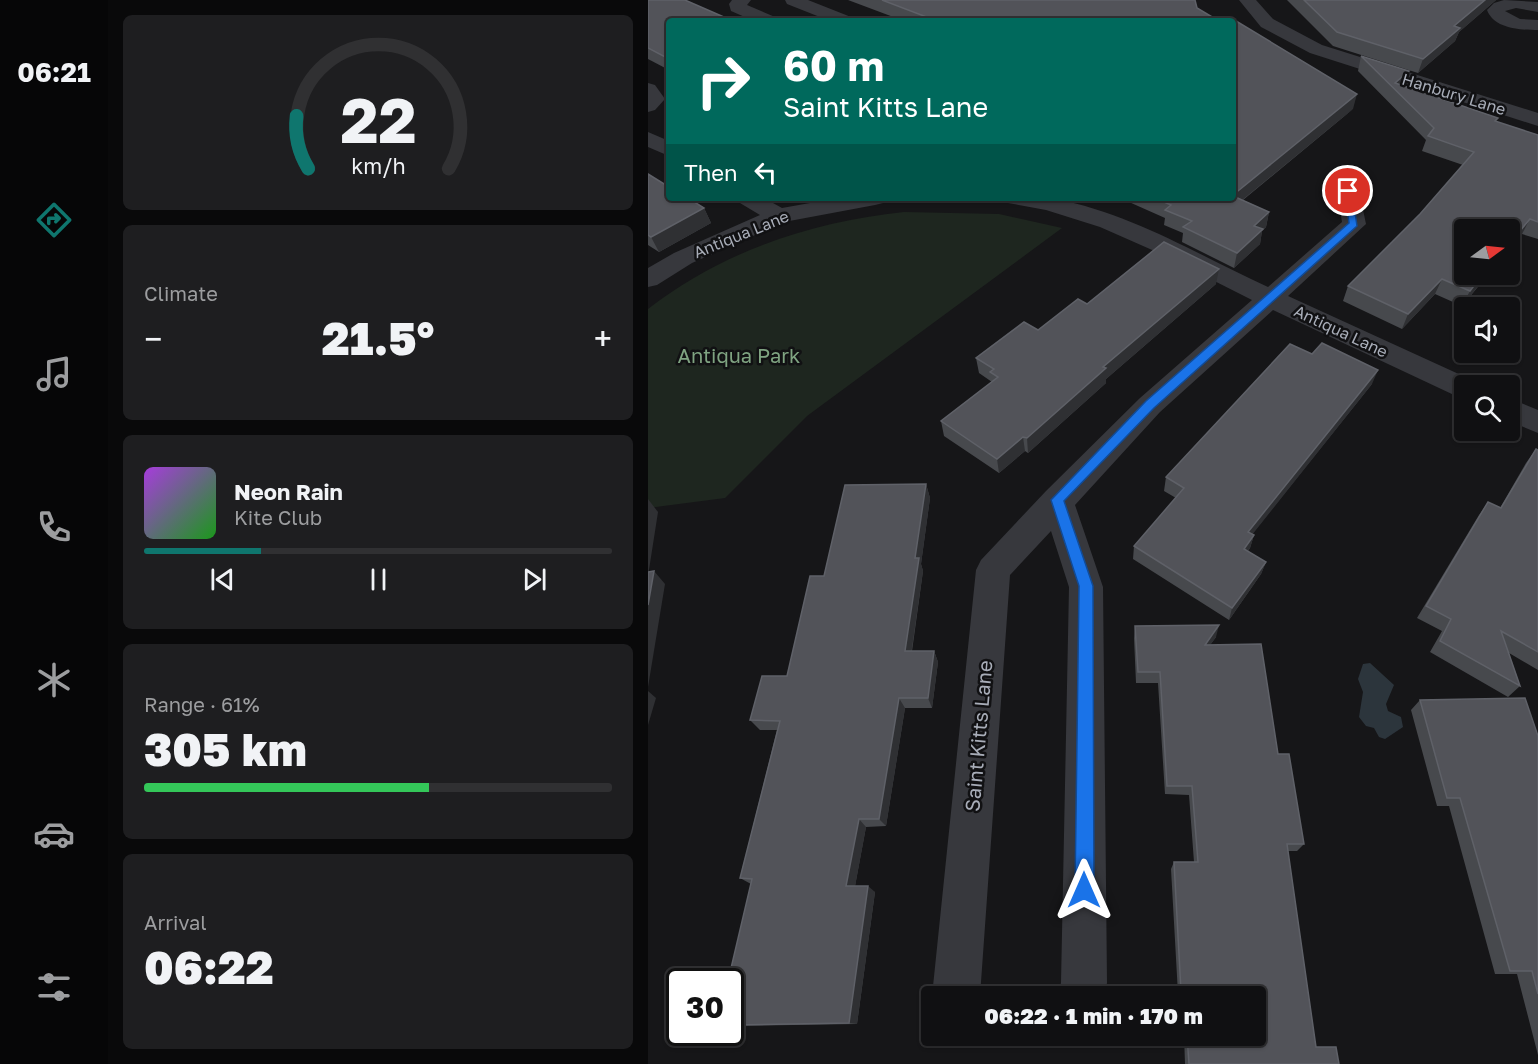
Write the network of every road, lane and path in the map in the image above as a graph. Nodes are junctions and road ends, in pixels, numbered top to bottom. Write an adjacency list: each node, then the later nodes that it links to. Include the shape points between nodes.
1 (743, 0): 5 (street, via 737,7)
2 (793, 0): 6 (street)
3 (1247, 0): 10 (street, Hanbury Lane, via 1267,23 1316,50)
4 (1538, 7): 7 (street, via 1509,3 1496,10 1507,21)
5 (762, 18)
6 (838, 18)
7 (1538, 25)
8 (648, 89): 9 (street, via 655,99)
9 (648, 106)
10 (1538, 120)
11 (648, 138): 12 (street)
12 (666, 148)
13 (1348, 191): 19 (street, Saint Kitts Lane, via 1354,224)
14 (753, 201): 17 (street)
15 (859, 201): 17 (street, Antiqua Lane)
16 (1041, 201): 19 (street, Antiqua Lane, via 1141,236)
17 (778, 216): 18 (street, Antiqua Lane, via 683,258)
18 (648, 279)
19 (1270, 298): 20 (street, Antiqua Lane); 23 (street, Saint Kitts Lane, via 1150,405)
20 (1454, 383)
21 (1520, 414): 22 (street)
22 (1538, 422)
23 (1057, 500): 24 (street, Saint Kitts Lane, via 993,570); 25 (street, via 1086,586)
24 (957, 986)
25 (1082, 986)

